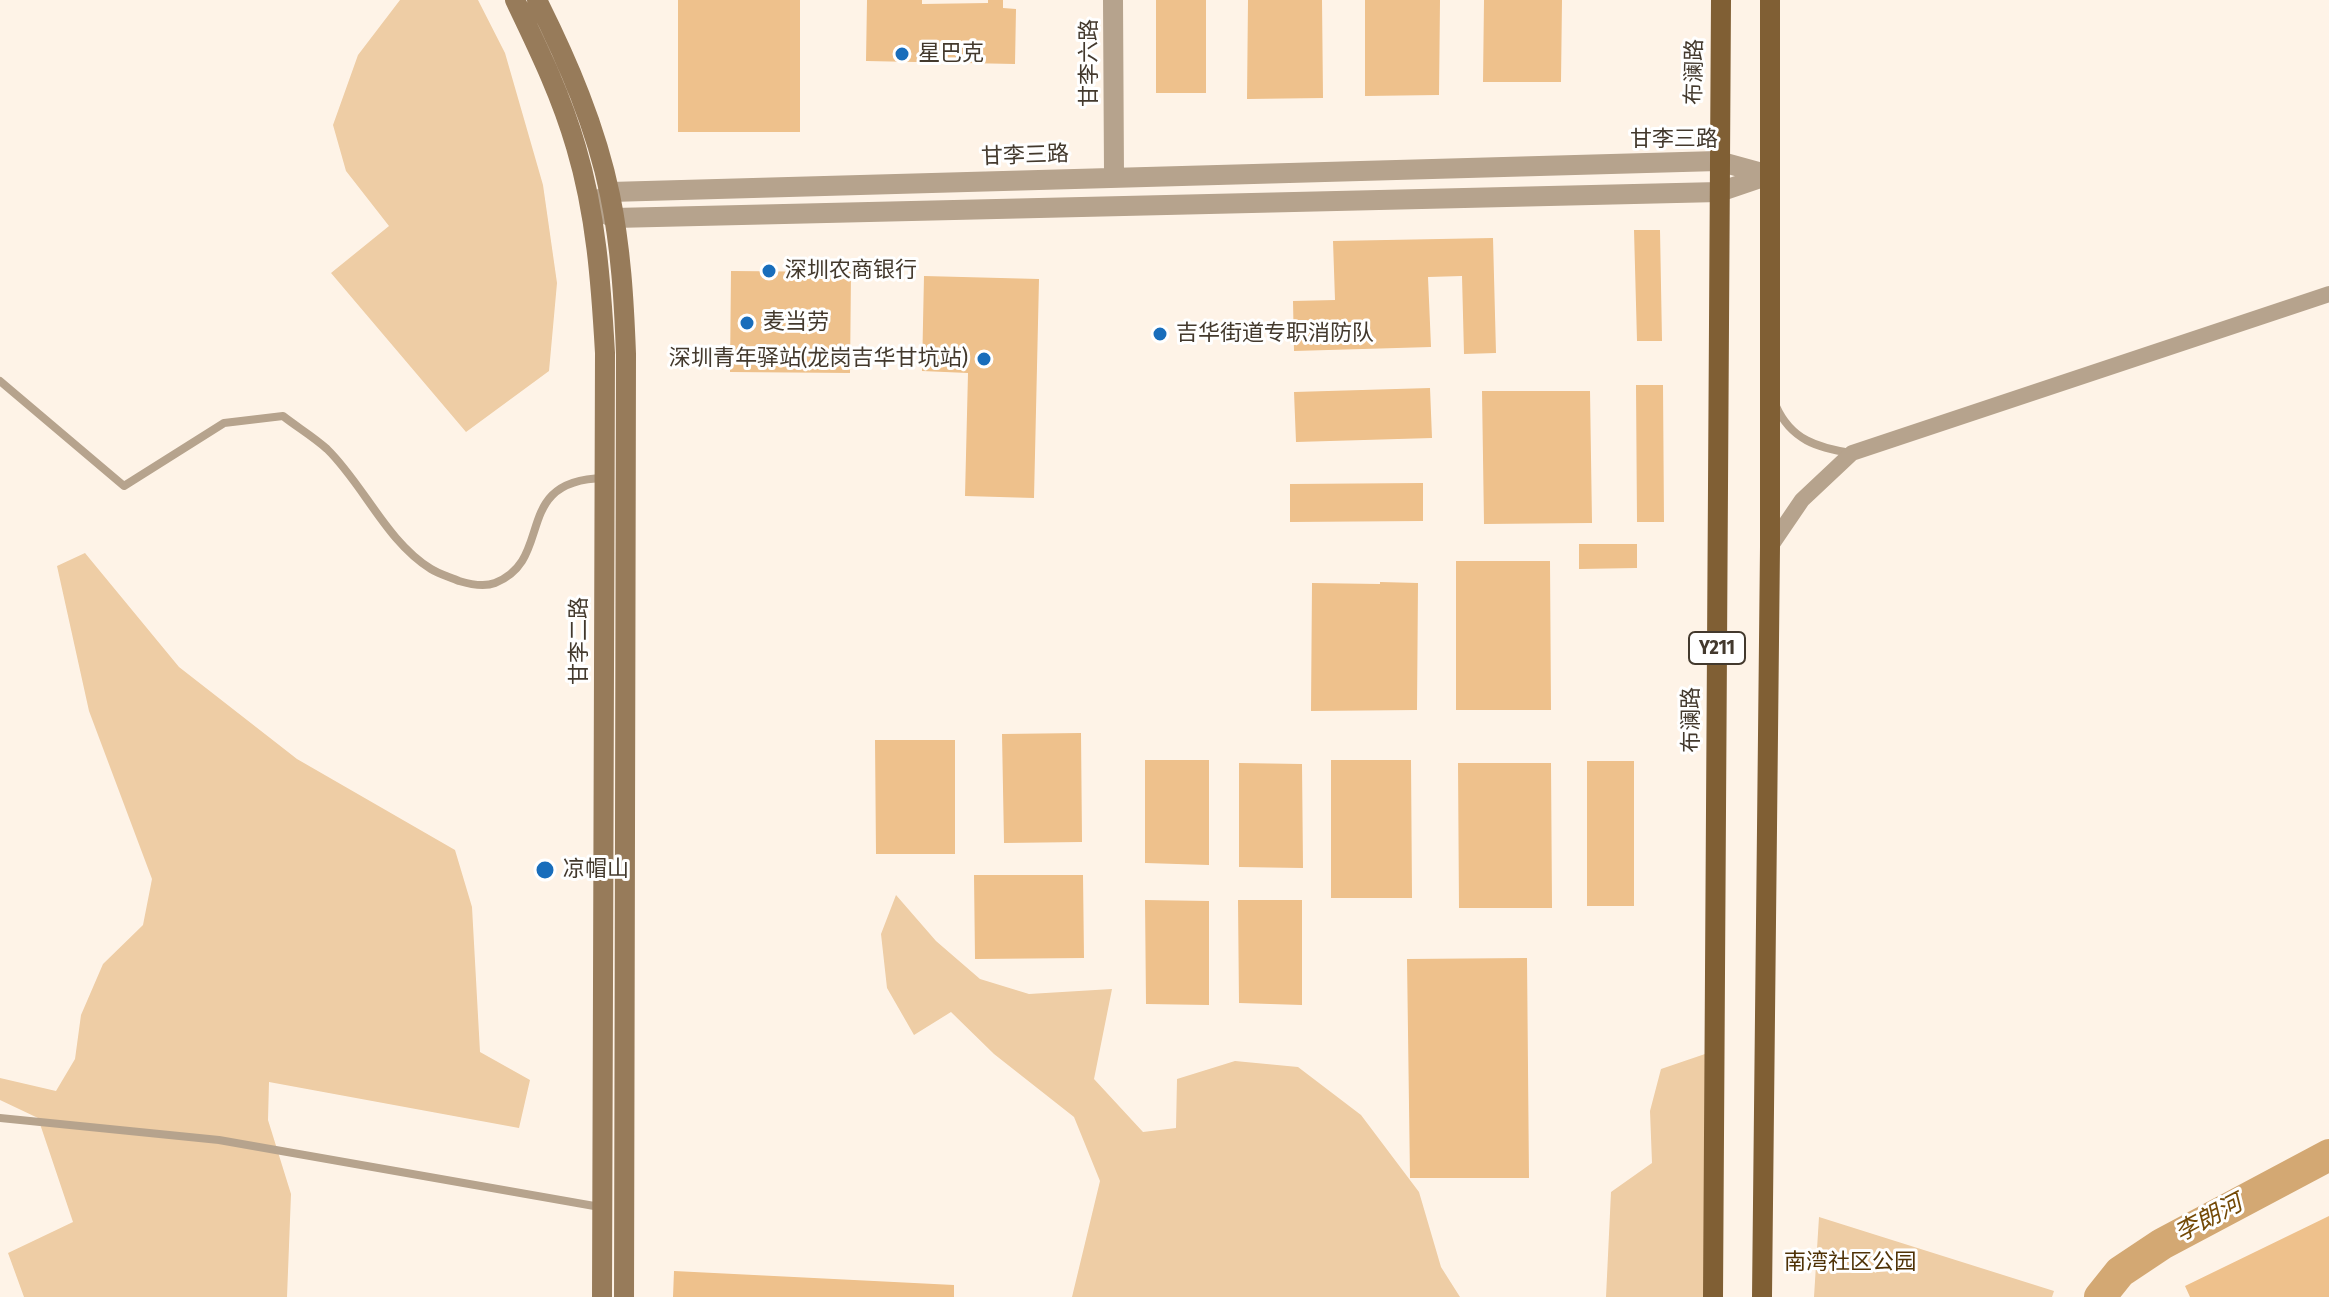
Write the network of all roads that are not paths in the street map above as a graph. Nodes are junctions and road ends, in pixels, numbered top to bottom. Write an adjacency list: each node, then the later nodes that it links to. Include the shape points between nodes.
1 (515, 0): 11 (main road, 甘李二路, via 550,71)
2 (537, 0): 9 (main road, 甘李二路, via 568,63)
3 (1113, 0): 7 (street, 甘李六路)
4 (1721, 0): 6 (main road, 布澜路 / Y211)
5 (1770, 0): 8 (main road, Y211)
6 (1718, 161): 8 (street, 甘李三路); 9 (street, 甘李三路); 10 (main road, 布澜路 / Y211)
7 (1114, 174)
8 (1769, 175): 10 (street); 15 (main road, Y211)
9 (610, 192): 11 (street); 12 (main road, 甘李二路)
10 (1719, 192): 12 (street); 23 (main road, 布澜路 / Y211)
11 (591, 207): 12 (street); 17 (main road, 甘李二路, via 603,311)
12 (614, 218): 22 (main road, 甘李二路, via 626,354)
13 (2329, 294): 16 (street)
14 (0, 381): 17 (lane, via 124,486 224,423 283,416 327,450 407,549 432,570 466,583 491,585 506,578 519,567 546,502 560,487 580,478)
15 (1769, 390): 16 (lane, via 1796,434 1820,449); 18 (main road, Y211)
16 (1852, 453): 18 (street, via 1802,500)
17 (605, 478): 20 (main road, 甘李二路)
18 (1770, 547): 24 (main road, Y211)
19 (0, 1118): 20 (lane, via 219,1140)
20 (603, 1208): 21 (main road, 甘李二路)
21 (602, 1297)
22 (624, 1297)
23 (1713, 1297)
24 (1762, 1297)

